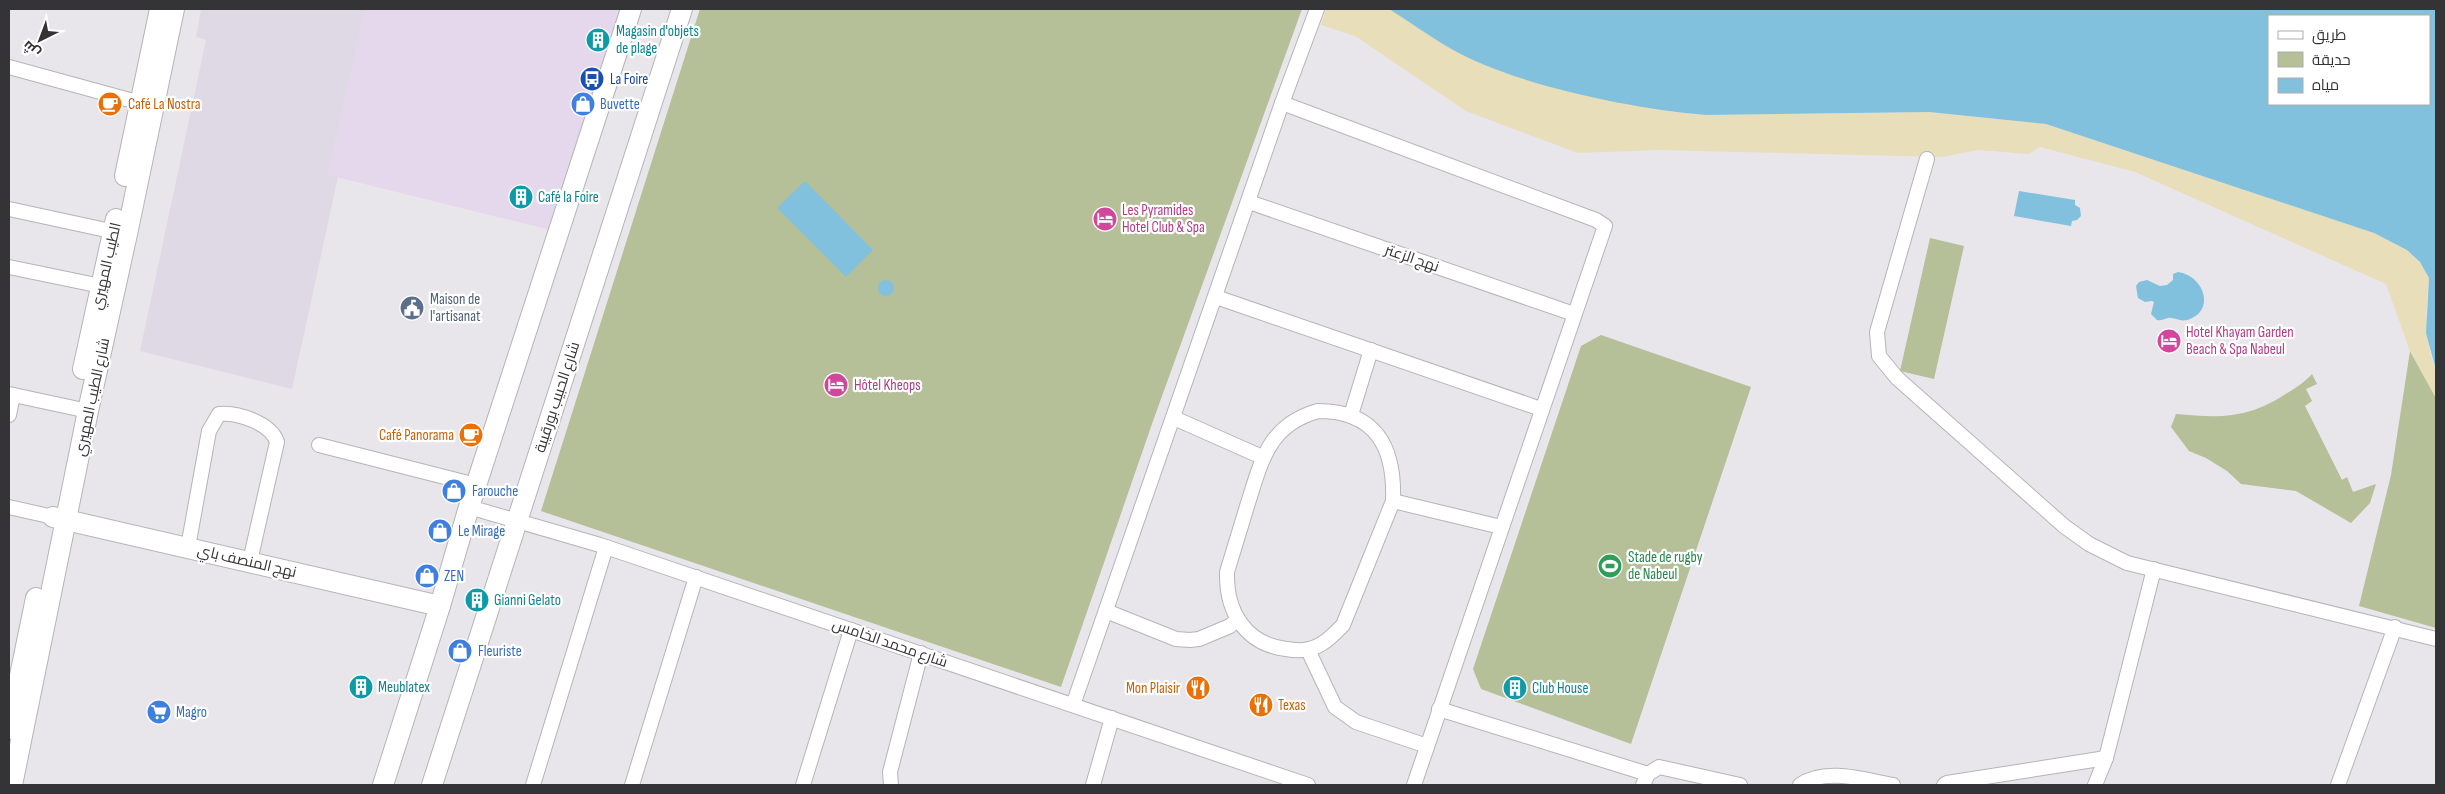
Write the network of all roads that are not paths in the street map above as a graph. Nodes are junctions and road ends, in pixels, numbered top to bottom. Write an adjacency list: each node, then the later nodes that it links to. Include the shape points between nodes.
1 (160, 9): 8 (street)
2 (174, 9): 8 (street, شارع الطيب المهيري)
3 (631, 9): 26 (street)
4 (682, 9): 31 (street, شارع الحبيب بورقيبة)
5 (1317, 9): 7 (street)
6 (9, 67): 8 (street)
7 (1282, 102): 10 (street); 16 (street, via 1604,223 1605,231)
8 (147, 105): 12 (street, شارع الطيب المهيري)
9 (1927, 159): 36 (street, via 1878,332 1879,356 1897,378 2064,526 2108,555)
10 (1249, 202): 15 (street); 16 (street, نهج الزعتر)
11 (9, 209): 12 (street)
12 (121, 233): 14 (street, الطيب المهيري); 19 (street, شارع الطيب المهيري)
13 (9, 267): 14 (street)
14 (101, 286): 19 (street, الطيب المهيري)
15 (1216, 297): 17 (street); 23 (street)
16 (1574, 314): 20 (street)
17 (1370, 350): 20 (street); 22 (street)
18 (11, 395): 19 (street); 21 (street)
19 (81, 409): 30 (street, شارع الطيب المهيري)
20 (1541, 409): 32 (street)
21 (9, 415)
22 (1351, 416): 25 (street, via 1334,411 1300,416 1286,426); 27 (street, via 1375,429 1383,443 1394,480)
23 (1174, 418): 25 (street); 39 (street)
24 (319, 445): 26 (street)
25 (1262, 457): 40 (street, via 1227,572 1226,591)
26 (476, 485): 29 (street)
27 (1393, 501): 32 (street); 44 (street, via 1343,626 1328,640)
28 (9, 507): 30 (street)
29 (469, 507): 31 (street, شارع محمد الخامس); 38 (street)
30 (60, 518): 33 (street, نهج المنصف باي); 49 (street); 55 (street, شارع الطيب المهيري)
31 (518, 520): 34 (street, شارع محمد الخامس); 57 (street, شارع الحبيب بورقيبة)
32 (1501, 527): 47 (street)
33 (188, 547): 35 (street, نهج المنصف باي); 35 (street, via 208,431 218,414 242,418 270,429 277,442)
34 (606, 547): 37 (street, شارع محمد الخامس); 58 (street)
35 (250, 561): 38 (street, نهج المنصف باي)
36 (2154, 569): 41 (street); 51 (street)
37 (696, 577): 42 (street, شارع محمد الخامس); 59 (street)
38 (440, 606): 56 (street)
39 (1106, 611): 40 (street, via 1176,639 1199,639 1230,626); 46 (street)
40 (1238, 619): 44 (street, via 1255,639 1272,647)
41 (2395, 627): 43 (street); 70 (street)
42 (851, 630): 45 (street, شارع محمد الخامس); 60 (street)
43 (2436, 638)
44 (1308, 650): 50 (street, via 1335,707 1356,722)
45 (921, 653): 46 (street, شارع محمد الخامس); 61 (street, via 890,772)
46 (1074, 705): 48 (street, شارع محمد الخامس)
47 (1439, 708): 50 (street); 52 (street)
48 (1112, 718): 53 (street, شارع محمد الخامس); 62 (street)
49 (9, 729)
50 (1426, 746): 64 (street)
51 (2106, 758): 68 (street); 69 (street)
52 (1646, 779): 65 (street, via 1659,767)
53 (1283, 781): 63 (street, شارع محمد الخامس)
54 (1839, 781): 66 (street, via 1810,778); 67 (street)
55 (12, 785)
56 (383, 785)
57 (432, 785)
58 (533, 785)
59 (632, 785)
60 (803, 785)
61 (891, 785)
62 (1093, 785)
63 (1308, 785)
64 (1414, 785)
65 (1740, 785)
66 (1800, 785)
67 (1893, 785)
68 (1944, 785)
69 (2095, 785)
70 (2338, 785)

